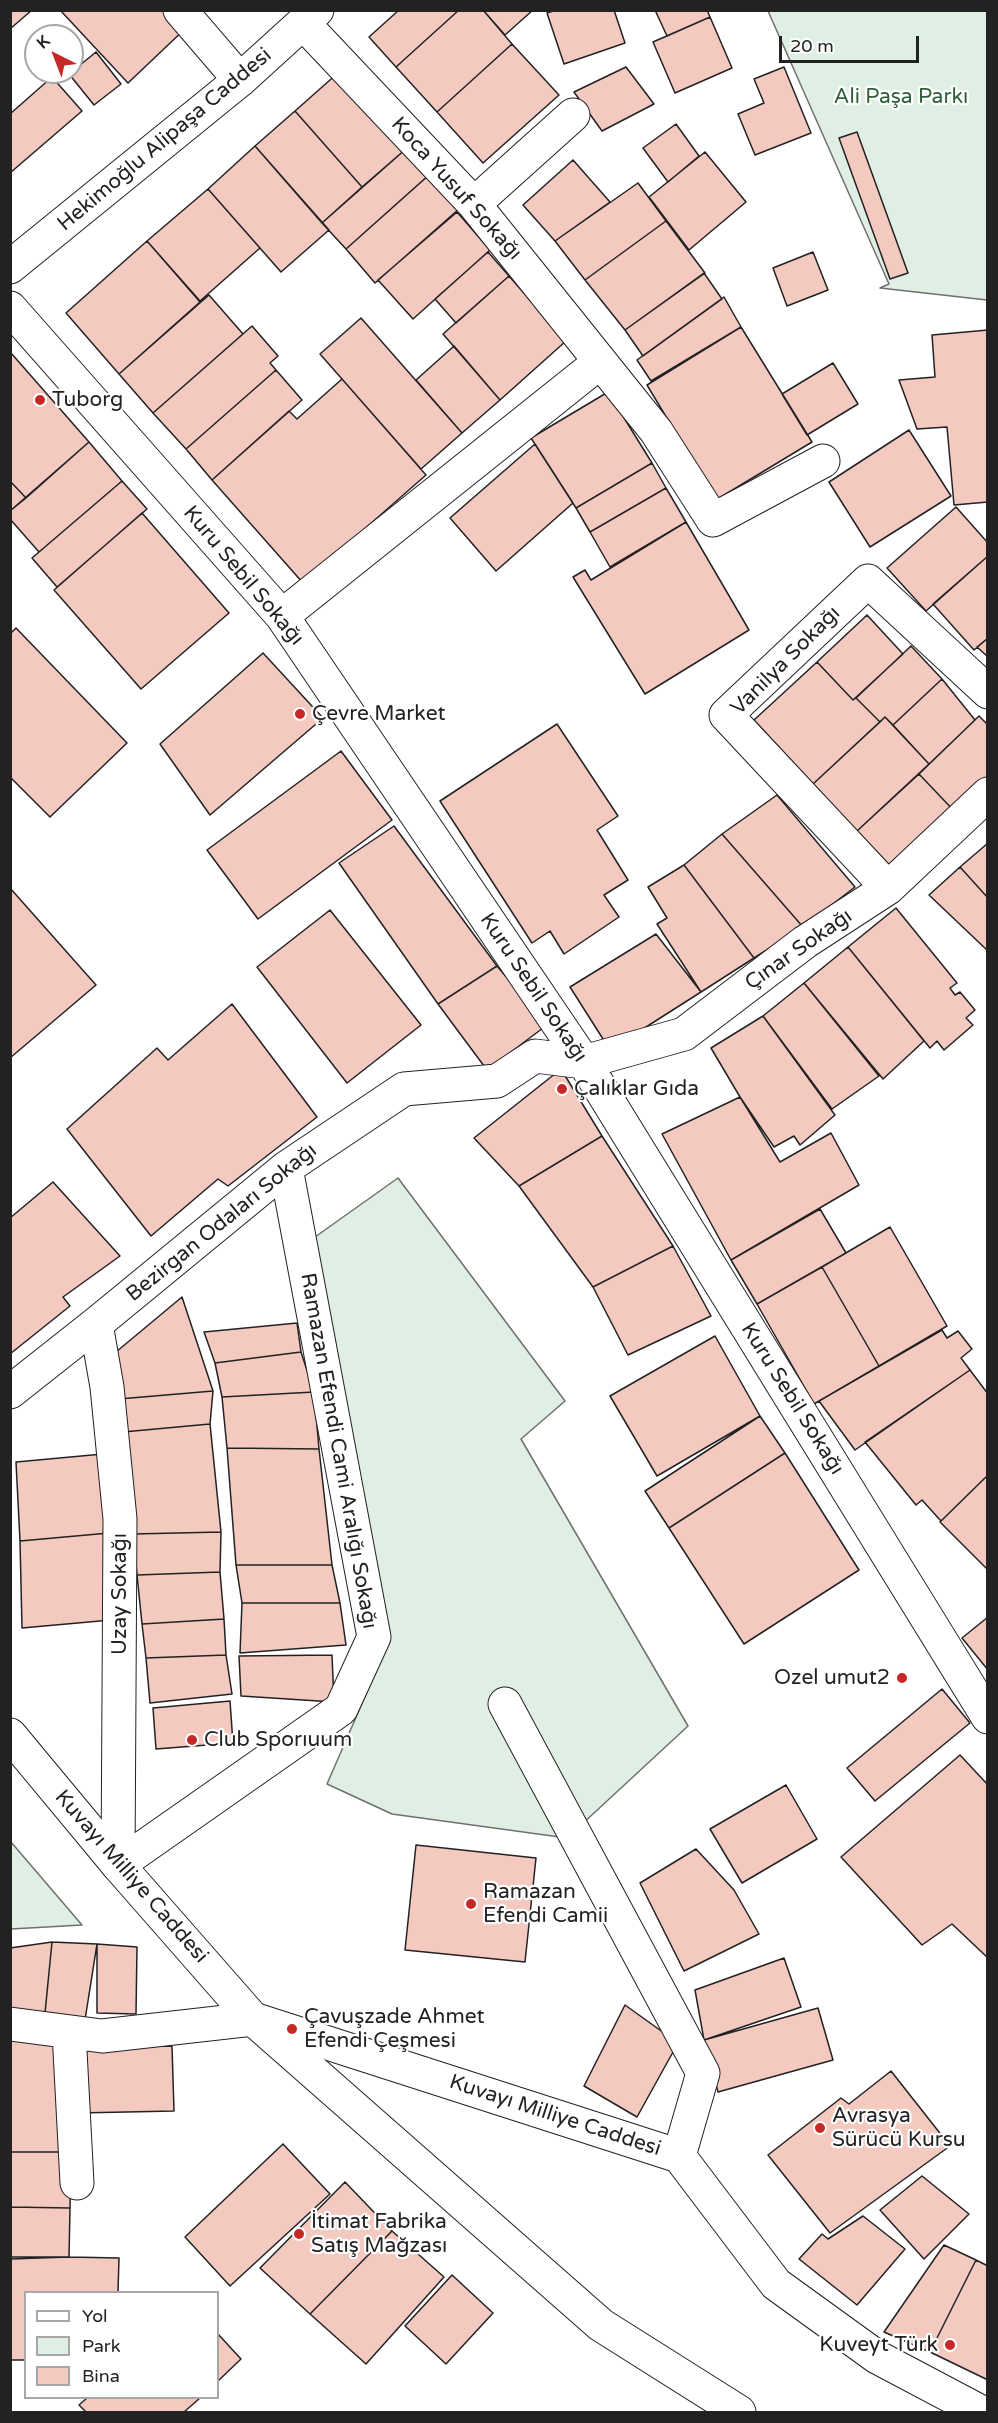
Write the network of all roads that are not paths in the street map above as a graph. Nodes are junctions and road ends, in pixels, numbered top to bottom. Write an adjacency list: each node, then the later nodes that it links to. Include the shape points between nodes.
1 (180, 10): 3 (street)
2 (310, 17): 3 (street, Hekimoğlu Alipaşa Caddesi); 5 (street, Koca Yusuf Sokağı)
3 (240, 80): 6 (street, Hekimoğlu Alipaşa Caddesi)
4 (573, 115): 5 (street)
5 (474, 204): 8 (street, Koca Yusuf Sokağı)
6 (10, 267)
7 (10, 308): 10 (street, Kuru Sebil Sokağı)
8 (600, 362): 9 (street, Koca Yusuf Sokağı, via 656,431 713,520); 10 (street)
9 (823, 460)
10 (282, 616): 14 (street, Kuru Sebil Sokağı)
11 (987, 692): 13 (street, Vanilya Sokağı, via 868,581 726,715)
12 (987, 794): 13 (street, Çınar Sokağı)
13 (888, 888): 14 (street, Çınar Sokağı, via 805,942 684,1034)
14 (584, 1062): 15 (street, Bezirgan Odaları Sokağı, via 536,1056 497,1081 404,1089); 19 (street, Kuru Sebil Sokağı)
15 (286, 1168): 16 (street, Bezirgan Odaları Sokağı); 21 (street, Ramazan Efendi Cami Aralığı Sokağı, via 374,1637 341,1709)
16 (96, 1324): 17 (street, Bezirgan Odaları Sokağı); 21 (street, Uzay Sokağı, via 120,1519)
17 (10, 1392)
18 (505, 1704): 25 (street, via 703,2073)
19 (987, 1717)
20 (10, 1735): 21 (street, Kuvayı Milliye Caddesi)
21 (118, 1865): 22 (street, Kuvayı Milliye Caddesi)
22 (253, 2019): 24 (street, via 102,2036); 25 (street, Kuvayı Milliye Caddesi); 27 (street, Kuvayı Milliye Caddesi, via 601,2325)
23 (10, 2024): 24 (street)
24 (69, 2032): 26 (street)
25 (679, 2156): 28 (street, Kuvayı Milliye Caddesi, via 776,2284 877,2357)
26 (77, 2183)
27 (738, 2412)
28 (981, 2412)

